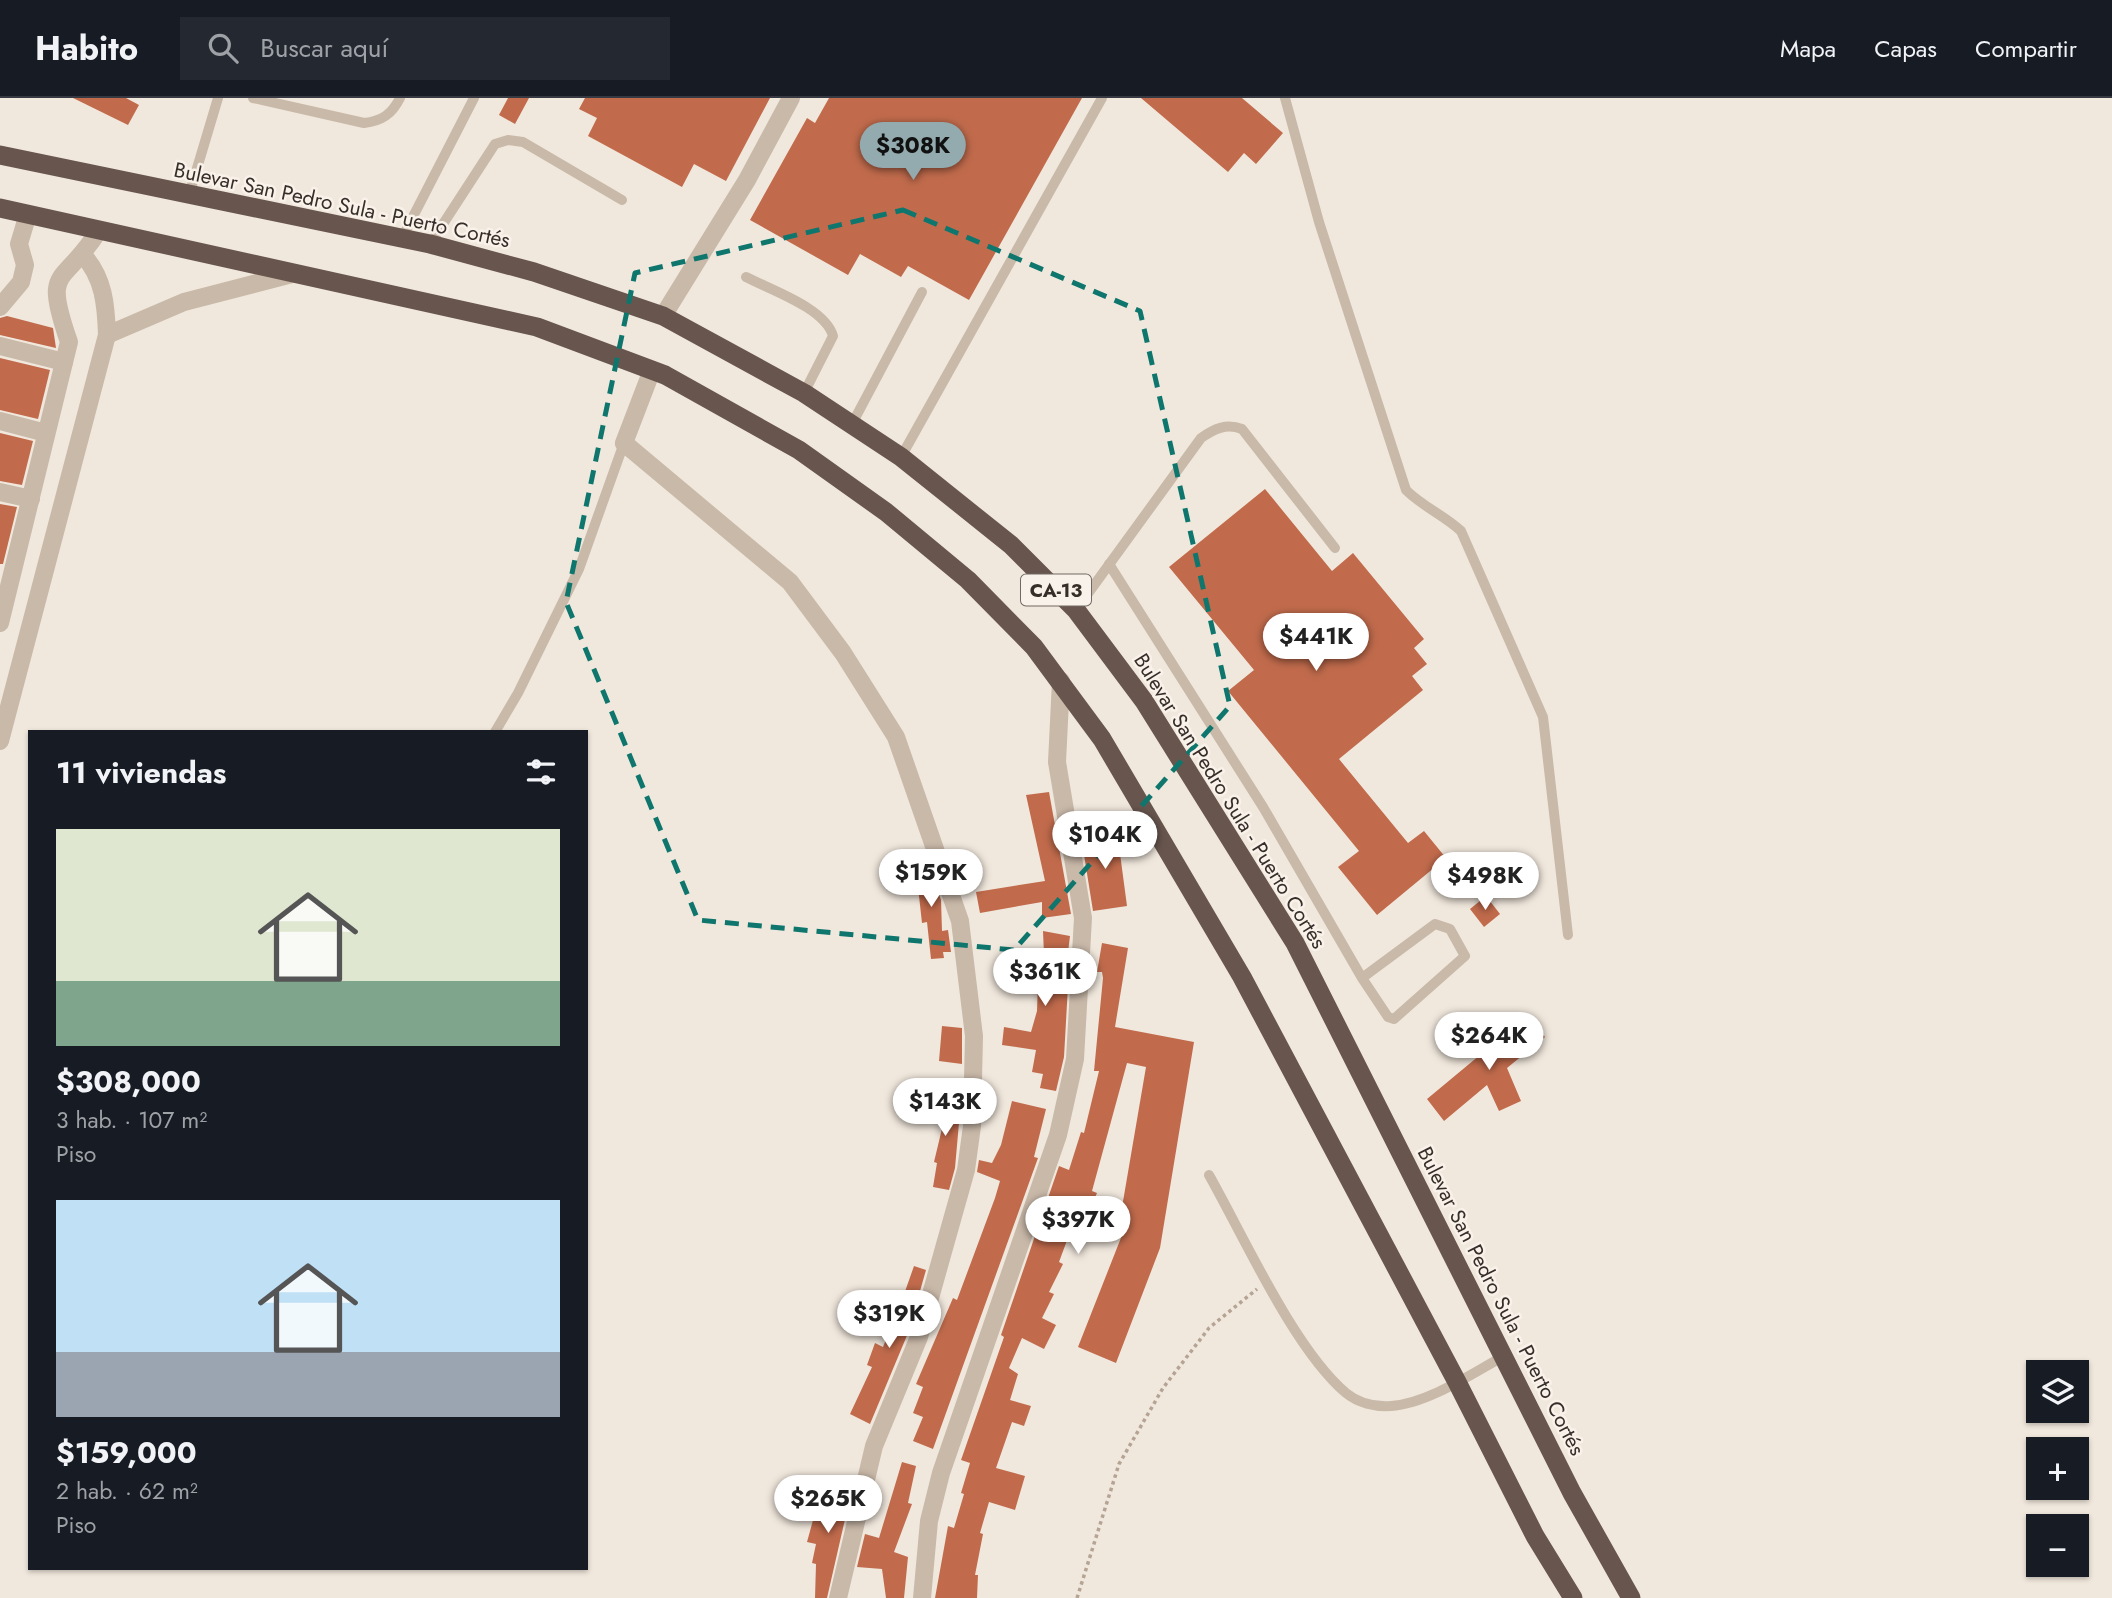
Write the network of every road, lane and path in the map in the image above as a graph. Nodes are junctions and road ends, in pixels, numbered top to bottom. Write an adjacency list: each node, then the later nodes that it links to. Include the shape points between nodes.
1 (218, 98): 9 (lane)
2 (253, 98): 3 (lane, via 364,123 379,121 395,110)
3 (400, 98)
4 (474, 98): 14 (lane)
5 (791, 98): 21 (street, via 747,180)
6 (1102, 98): 31 (lane)
7 (1285, 98): 42 (lane, via 1319,222 1406,490 1425,509 1447,518 1461,531 1544,717)
8 (0, 155): 9 (highway, Bulevar San Pedro Sula - Puerto Cortés / CA-13)
9 (189, 195): 14 (highway, Bulevar San Pedro Sula - Puerto Cortés / CA-13)
10 (622, 200): 15 (lane, via 523,142 508,141 495,144)
11 (0, 208): 12 (highway, CA-13)
12 (27, 214): 13 (highway, CA-13); 20 (street, via 19,244 25,265 21,282)
13 (99, 230): 16 (street); 17 (highway, CA-13)
14 (401, 239): 15 (highway, Bulevar San Pedro Sula - Puerto Cortés / CA-13)
15 (430, 244): 21 (highway, Bulevar San Pedro Sula - Puerto Cortés / CA-13, via 534,272)
16 (83, 255): 22 (street, via 102,288); 24 (street, via 60,275 55,290 69,342)
17 (292, 274): 22 (street, via 184,302); 25 (highway, CA-13, via 537,327)
18 (746, 277): 26 (lane, via 821,315 830,326 833,336)
19 (922, 292): 28 (lane)
20 (0, 307)
21 (663, 316): 26 (highway, Bulevar San Pedro Sula - Puerto Cortés / CA-13)
22 (107, 335): 41 (street)
23 (0, 346): 24 (street)
24 (64, 362): 29 (street)
25 (652, 370): 30 (street); 39 (highway, CA-13, via 799,450 886,512 968,580)
26 (804, 393): 28 (highway, Bulevar San Pedro Sula - Puerto Cortés / CA-13)
27 (0, 421): 29 (street)
28 (852, 425): 31 (highway, Bulevar San Pedro Sula - Puerto Cortés / CA-13)
29 (47, 433): 33 (street)
30 (624, 443): 40 (lane, via 579,569); 48 (street, via 790,582 843,653 895,737 960,921 974,1036 966,1170 919,1338 874,1446)
31 (901, 457): 37 (highway, Bulevar San Pedro Sula - Puerto Cortés / CA-13, via 1011,545)
32 (0, 492): 33 (street)
33 (30, 499): 35 (street)
34 (1335, 548): 36 (lane, via 1242,429 1232,425 1201,438)
35 (7, 563): 38 (street)
36 (1109, 564): 37 (lane); 43 (lane, via 1264,807)
37 (1076, 610): 46 (highway, Bulevar San Pedro Sula - Puerto Cortés / CA-13, via 1144,701 1295,943)
38 (0, 623)
39 (1061, 681): 47 (highway, CA-13, via 1102,739 1242,977); 49 (street, via 1057,762 1083,918 1075,1059 1058,1135 941,1473 929,1521)
40 (496, 730)
41 (0, 741)
42 (1567, 935)
43 (1362, 978): 43 (lane, via 1435,924 1450,929 1465,956 1394,1019)
44 (1209, 1175): 45 (lane)
45 (1268, 1280): 47 (lane, via 1327,1374 1348,1394 1365,1403 1394,1406); 50 (path, via 1209,1328 1163,1388 1119,1464)
46 (1504, 1356): 47 (lane); 52 (highway, Bulevar San Pedro Sula - Puerto Cortés / CA-13)
47 (1457, 1382): 51 (highway, CA-13, via 1535,1536)
48 (838, 1598)
49 (922, 1598)
50 (1077, 1598)
51 (1573, 1598)
52 (1631, 1598)

